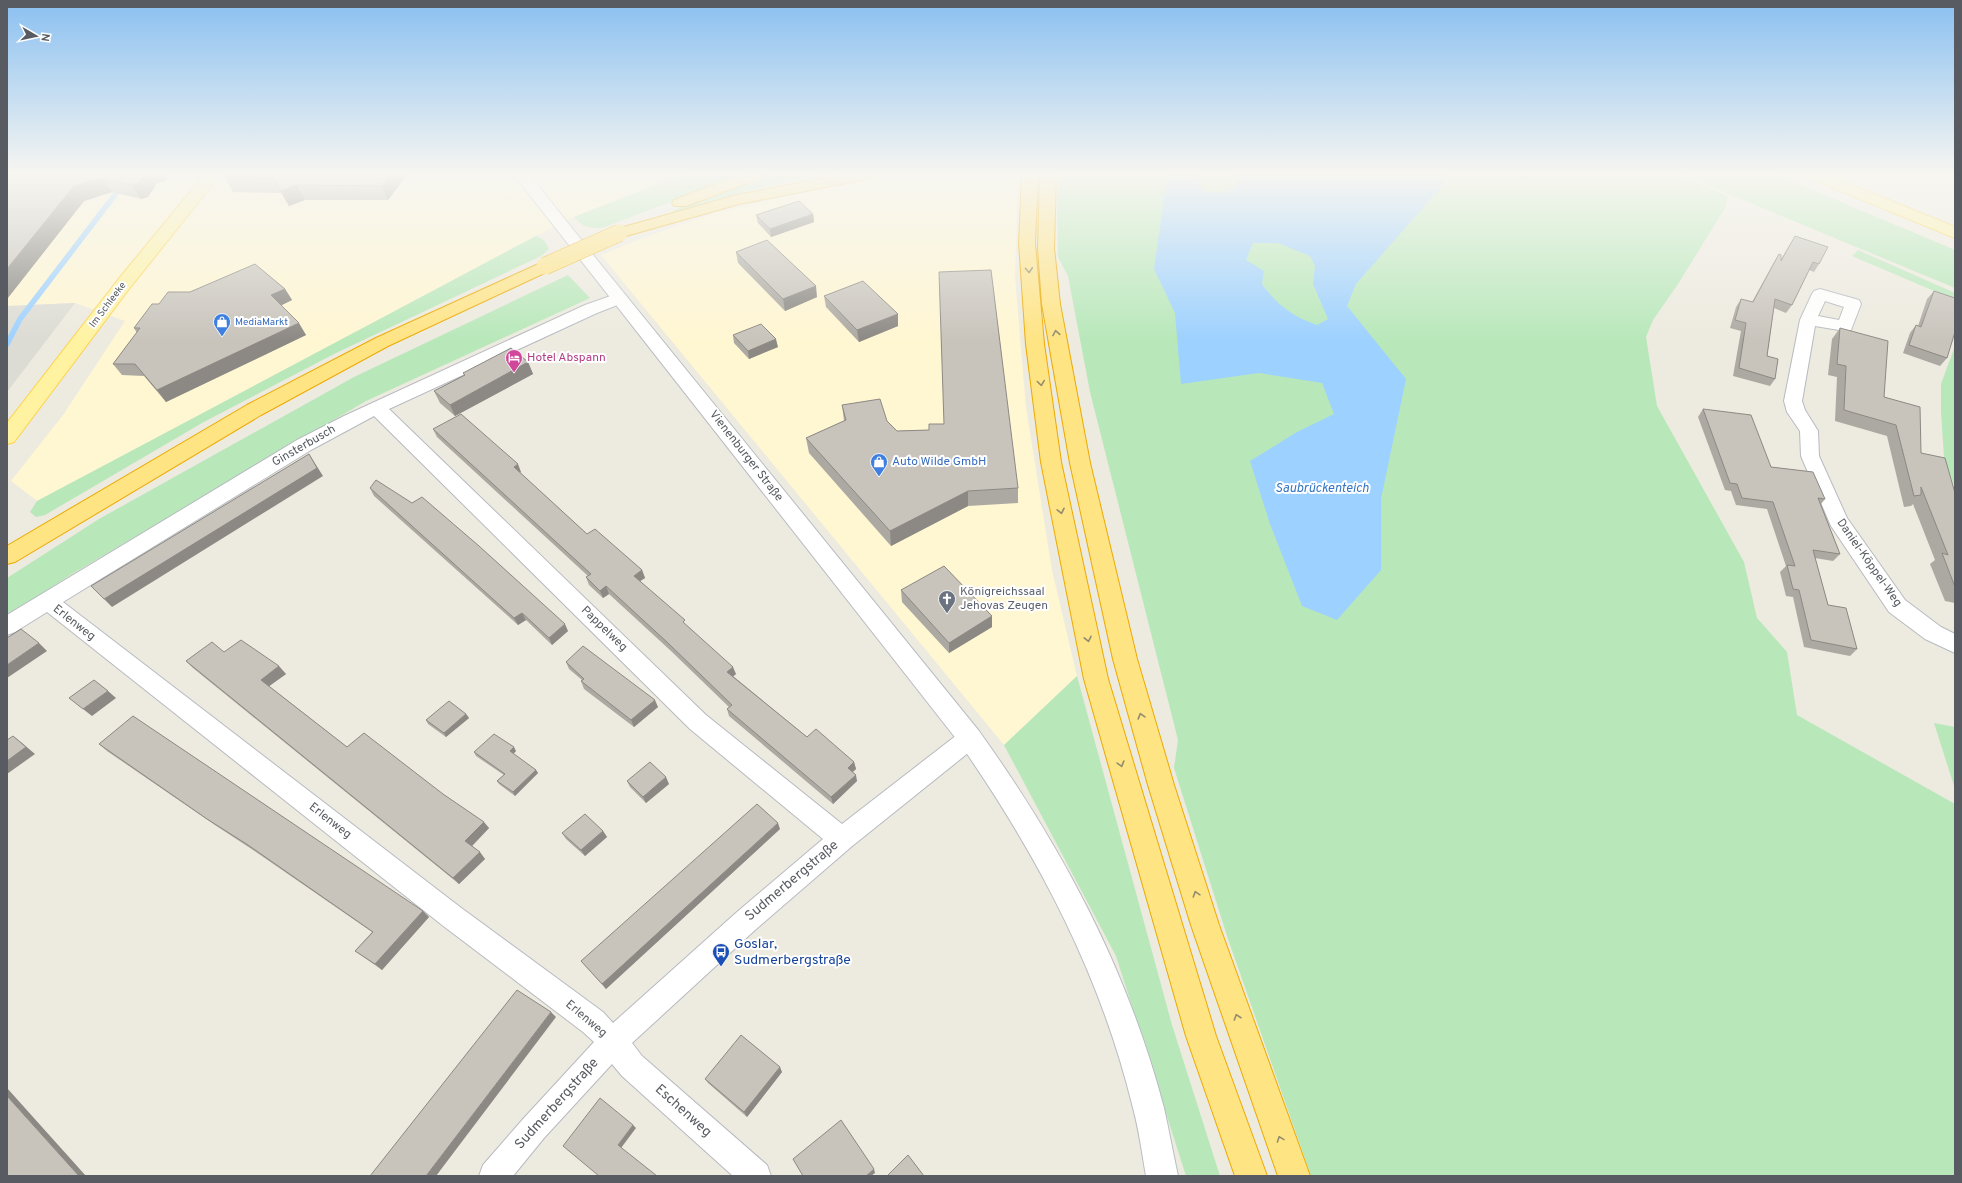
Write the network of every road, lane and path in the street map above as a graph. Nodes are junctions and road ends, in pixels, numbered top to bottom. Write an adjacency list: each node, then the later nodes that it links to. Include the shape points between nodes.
1 (167, 230): 11 (main road, Im Schleeke)
2 (566, 230): 8 (street, Vienenburger Straße)
3 (624, 230): 7 (highway)
4 (629, 230): 7 (highway)
5 (1028, 230): 22 (highway, one-way to 22, via 1035,344 1051,462 1096,680 1201,1036)
6 (1046, 230): 23 (highway, one-way to 6, via 1205,925 1125,658 1080,463 1051,304)
7 (619, 233): 12 (highway, bridge, via 382,342 254,410)
8 (619, 298): 10 (street, Ginsterbusch); 16 (street, Vienenburger Straße)
9 (1808, 320): 15 (street, Daniel-Köppel-Weg, via 1793,401 1796,412 1808,431 1810,456 1838,521 1897,606 1933,633)
10 (376, 408): 13 (street, Ginsterbusch, via 304,445); 17 (street, Pappelweg, via 698,722)
11 (7, 437)
12 (9, 554)
13 (46, 601): 14 (street, Ginsterbusch); 18 (street, Erlenweg, via 451,916 593,1022)
14 (7, 626)
15 (1955, 644)
16 (970, 738): 17 (street, Sudmerbergstraße); 21 (street, Vienenburger Straße, via 1008,791 1057,874 1081,925 1126,1036 1146,1101)
17 (842, 839): 18 (street, Sudmerbergstraße, via 746,920)
18 (613, 1042): 19 (street, Sudmerbergstraße); 20 (street, Eschenweg, via 632,1066)
19 (494, 1176)
20 (756, 1176)
21 (1162, 1176)
22 (1251, 1176)
23 (1294, 1176)

